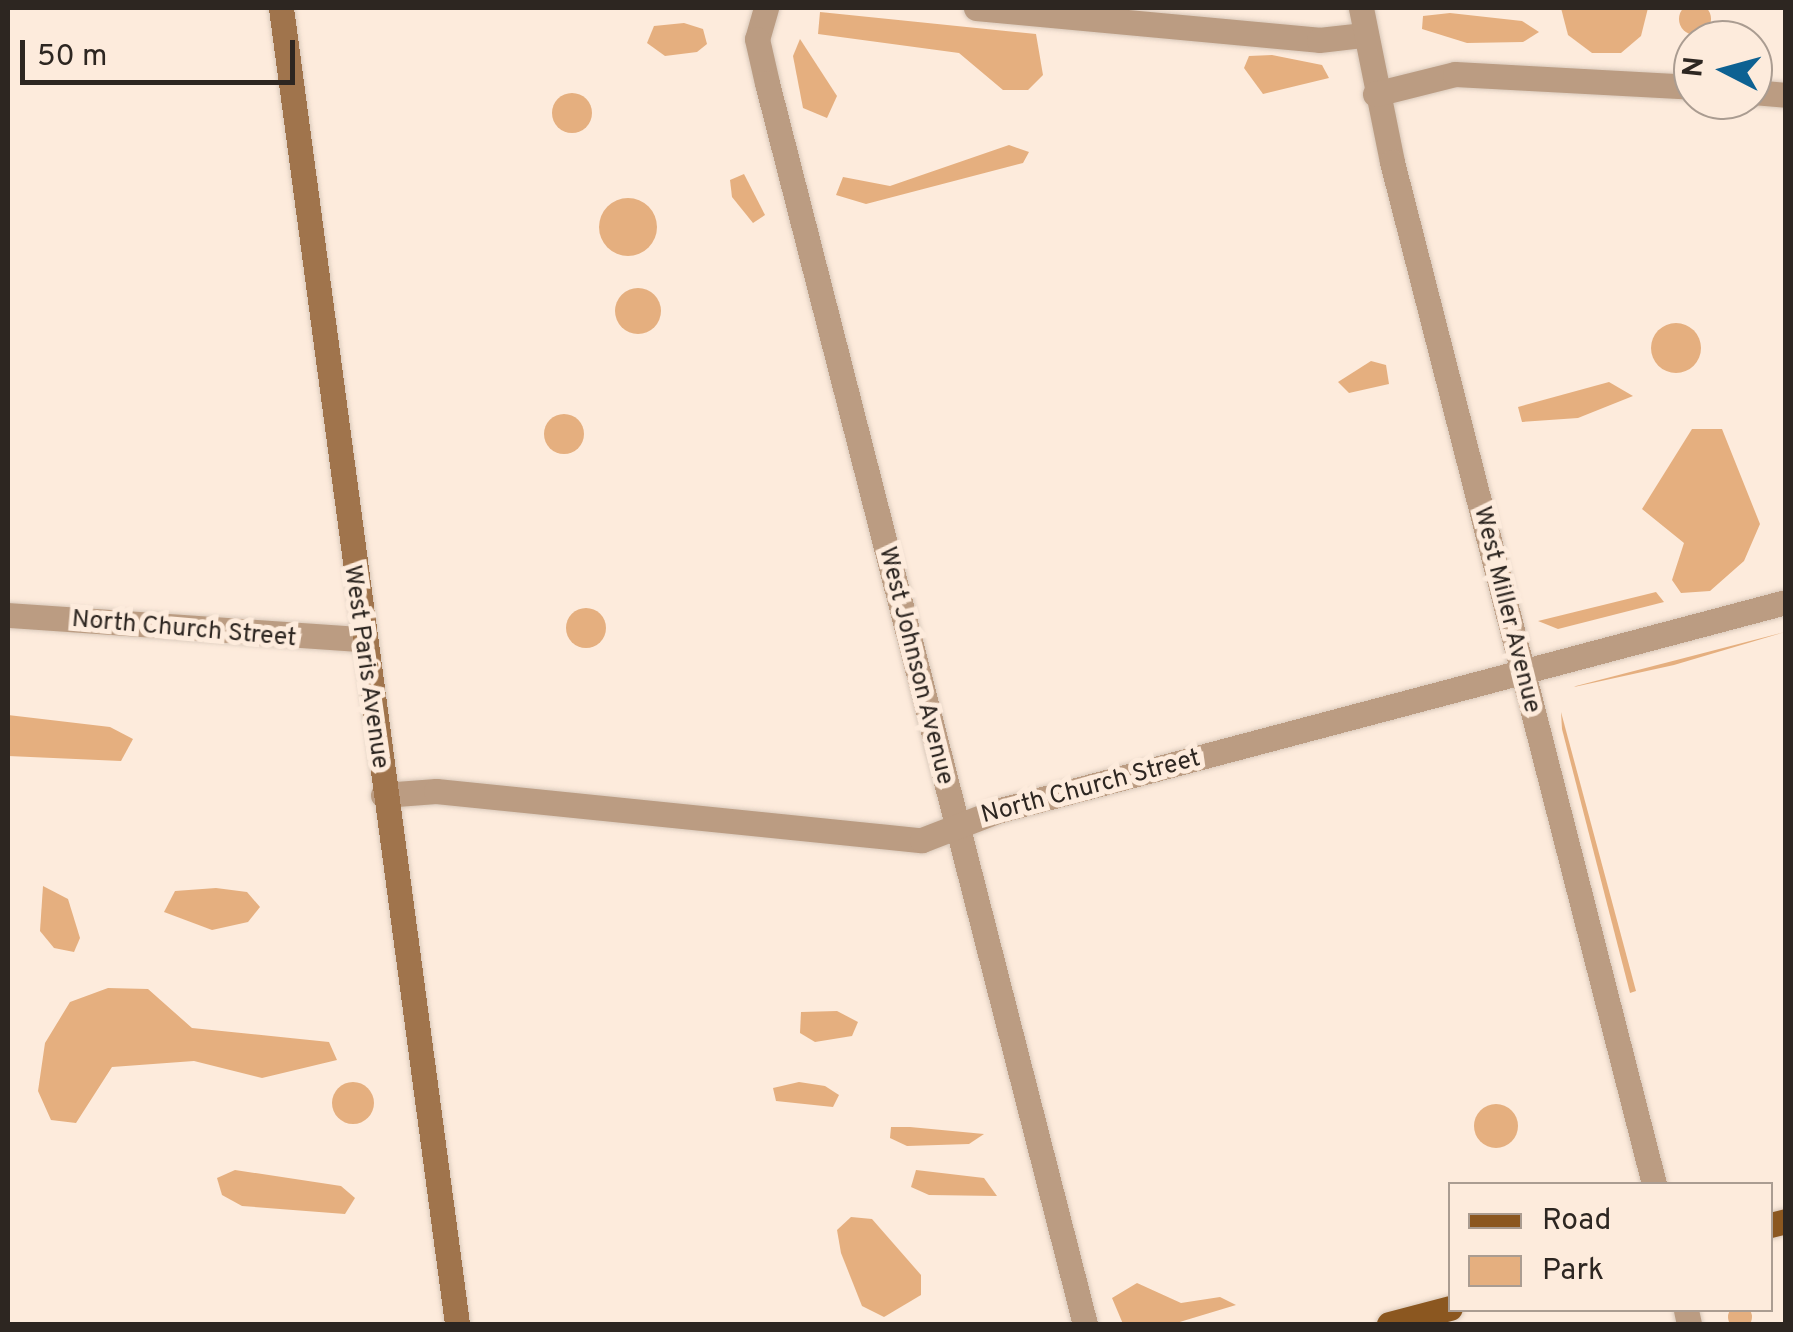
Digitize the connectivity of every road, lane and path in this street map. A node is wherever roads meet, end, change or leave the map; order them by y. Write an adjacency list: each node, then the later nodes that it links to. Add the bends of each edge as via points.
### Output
1 (281, 8): 10 (street, West Paris Avenue)
2 (766, 8): 13 (street, West Johnson Avenue, via 758,39 767,84)
3 (976, 8): 5 (street, via 1319,40)
4 (1361, 8): 5 (street, West Miller Avenue)
5 (1362, 35): 7 (street, West Miller Avenue)
6 (1673, 86): 7 (street, via 1455,74)
7 (1376, 94): 11 (street, West Miller Avenue)
8 (1786, 602): 11 (street, North Church Street)
9 (8, 614): 10 (street, North Church Street)
10 (361, 640): 12 (street, West Paris Avenue)
11 (1522, 674): 13 (street, North Church Street); 14 (street, West Miller Avenue)
12 (382, 795): 13 (street, North Church Street, via 436,792 922,840); 16 (street, West Paris Avenue)
13 (956, 827): 17 (street, West Johnson Avenue)
14 (1653, 1182)
15 (1448, 1309): 18 (main road)
16 (458, 1324)
17 (1085, 1324)
18 (1389, 1324)

